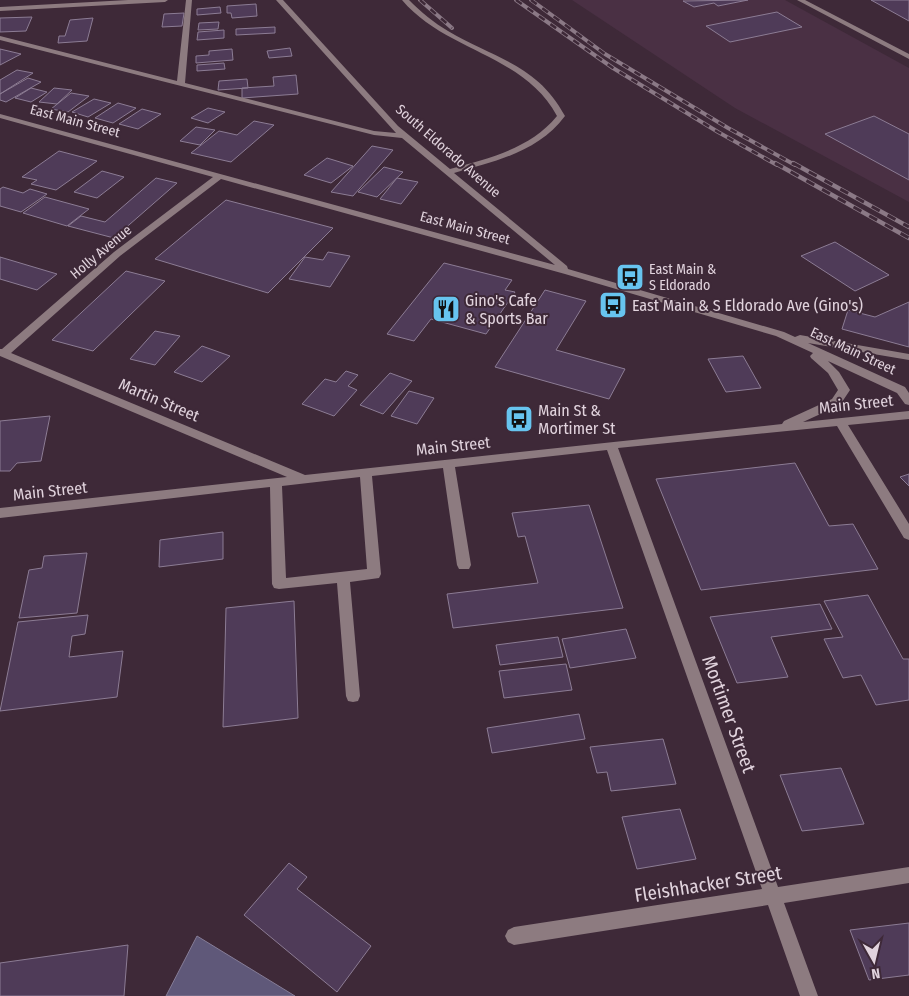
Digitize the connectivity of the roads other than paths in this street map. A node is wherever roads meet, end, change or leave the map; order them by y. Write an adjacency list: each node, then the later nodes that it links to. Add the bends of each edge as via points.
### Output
1 (164, 0): 6 (street)
2 (189, 0): 10 (street)
3 (278, 0): 12 (street, South Eldorado Avenue)
4 (405, 0): 13 (street, via 428,22 521,70 556,103 561,116 555,126 509,153)
5 (800, 0): 9 (street)
6 (67, 3): 7 (street)
7 (0, 9)
8 (0, 38): 10 (street)
9 (909, 57)
10 (181, 84): 12 (street, via 374,133)
11 (0, 116): 14 (street, East Main Street)
12 (404, 136): 13 (street, South Eldorado Avenue)
13 (448, 172): 15 (street, South Eldorado Avenue)
14 (220, 176): 15 (street, East Main Street); 17 (street, Holly Avenue, via 117,254)
15 (568, 272): 16 (street, East Main Street)
16 (780, 334): 18 (street); 19 (street, East Main Street, via 902,390); 22 (street, via 825,362 844,390 836,402)
17 (2, 352): 26 (street, Martin Street)
18 (909, 357)
19 (909, 401)
20 (909, 415): 21 (street, Main Street)
21 (840, 422): 22 (street, Main Street); 29 (street)
22 (779, 428): 23 (street, Main Street)
23 (611, 445): 24 (street, Main Street); 34 (street, Mortimer Street)
24 (448, 463): 25 (street, Main Street); 30 (street)
25 (366, 472): 26 (street, Main Street); 31 (street, via 374,574)
26 (305, 479): 27 (street, Main Street)
27 (276, 482): 28 (street, Main Street); 31 (street, via 279,584)
28 (0, 513)
29 (909, 535)
30 (464, 565)
31 (344, 577): 32 (street)
32 (353, 696)
33 (909, 875): 34 (street, Fleishhacker Street)
34 (772, 895): 35 (street, Fleishhacker Street); 36 (street, Mortimer Street)
35 (514, 936)
36 (809, 996)

